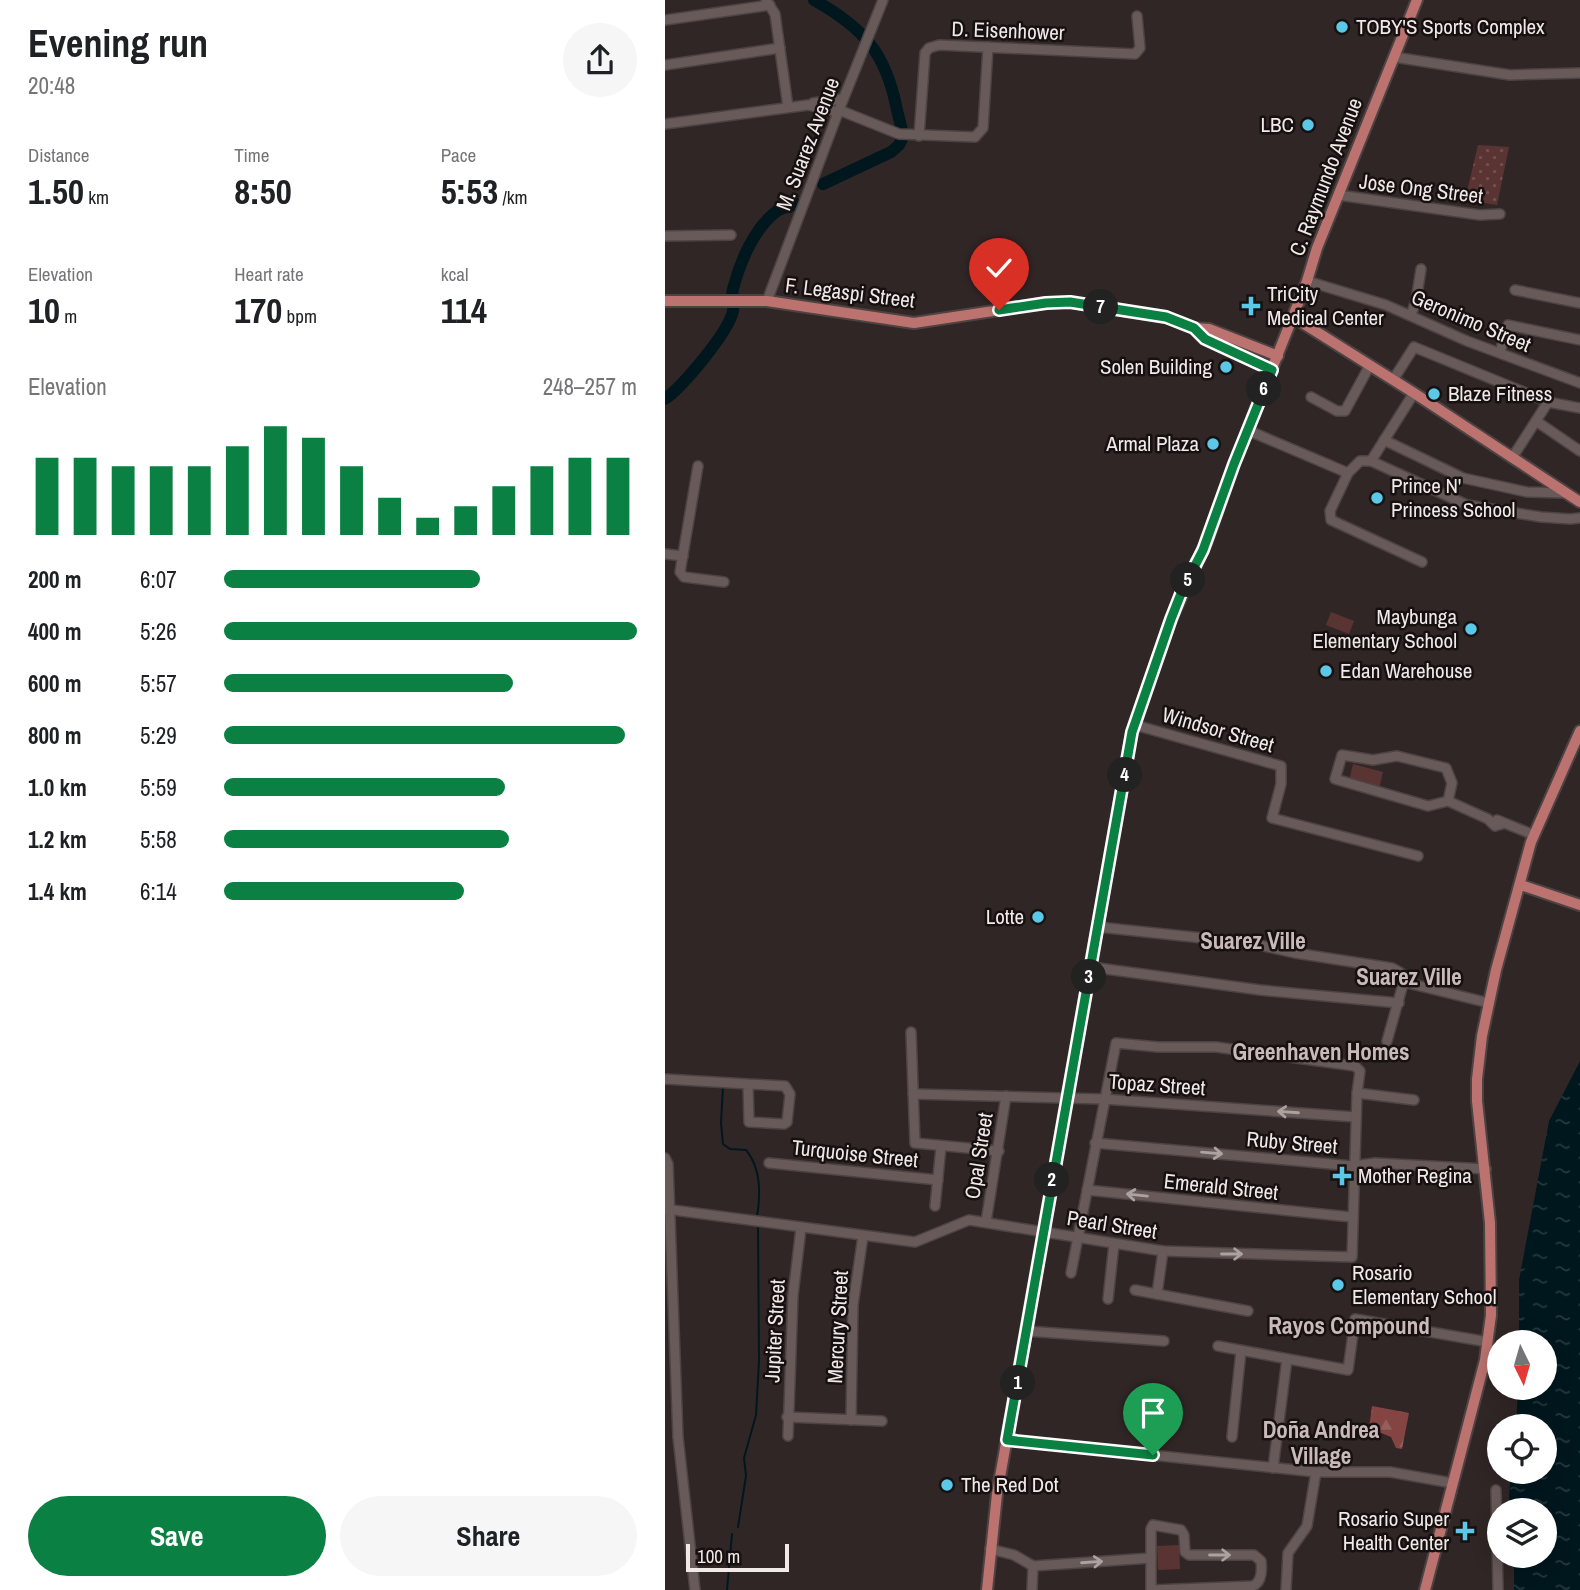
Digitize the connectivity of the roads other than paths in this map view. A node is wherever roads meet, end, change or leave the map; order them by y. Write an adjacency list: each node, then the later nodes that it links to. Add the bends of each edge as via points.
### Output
1 (883, 0): 11 (street, M. Suarez Avenue)
2 (1417, 0): 8 (main road, C. Raymundo Avenue)
3 (768, 3): 5 (street); 7 (street, via 775,14)
4 (1137, 16): 6 (street, D. Eisenhower, via 1140,48 1135,54)
5 (665, 20)
6 (988, 47): 16 (street, D. Eisenhower, via 927,50); 16 (street, via 979,134)
7 (780, 48): 9 (street); 13 (street)
8 (1394, 57): 10 (street, via 1510,75); 17 (main road, C. Raymundo Avenue)
9 (665, 65)
10 (1580, 73)
11 (843, 99): 12 (street); 14 (street, M. Suarez Avenue)
12 (808, 105): 13 (street); 14 (street)
13 (788, 107): 15 (street)
14 (838, 111): 16 (street, via 899,134); 25 (street, M. Suarez Avenue)
15 (665, 124)
16 (914, 135)
17 (1338, 195): 18 (street, Jose Ong Street); 22 (main road, C. Raymundo Avenue)
18 (1500, 215)
19 (731, 235): 20 (street)
20 (665, 236)
21 (1422, 270): 27 (street)
22 (1307, 281): 27 (street, Geronimo Street); 28 (main road, C. Raymundo Avenue)
23 (1515, 290): 26 (street)
24 (665, 301): 25 (main road, F. Legaspi Street)
25 (767, 302): 29 (main road, F. Legaspi Street, via 914,323 1070,302 1166,317)
26 (1580, 303)
27 (1411, 315): 31 (street, Geronimo Street)
28 (1293, 317): 32 (main road, C. Raymundo Avenue); 33 (main road)
29 (1194, 328): 32 (main road, F. Legaspi Street, via 1209,329); 34 (main road, F. Legaspi Street, via 1205,339)
30 (1580, 340): 31 (street, via 1508,326)
31 (1500, 352): 36 (street, Geronimo Street)
32 (1278, 356): 34 (main road, C. Raymundo Avenue)
33 (1370, 365): 35 (main road); 38 (street, via 1345,411)
34 (1272, 370): 42 (main road, C. Raymundo Avenue)
35 (1393, 380): 37 (main road); 39 (street, via 1414,347)
36 (1580, 383)
37 (1414, 393): 43 (street); 45 (main road)
38 (1311, 397)
39 (1548, 401): 40 (street); 41 (street)
40 (1580, 408)
41 (1536, 421): 44 (street); 45 (street)
42 (1247, 430): 48 (street); 56 (main road, C. Raymundo Avenue, via 1207,541 1171,619)
43 (1384, 440): 46 (street); 49 (street, via 1463,478 1527,492)
44 (1580, 451)
45 (1513, 458): 49 (main road)
46 (1369, 460): 48 (street, via 1360,461); 51 (street, via 1467,505)
47 (698, 466): 53 (street)
48 (1348, 473): 54 (street, via 1330,511 1331,520)
49 (1565, 493): 50 (main road)
50 (1580, 502)
51 (1580, 518)
52 (665, 554): 53 (street)
53 (683, 556): 55 (street, via 681,575)
54 (1422, 562)
55 (724, 582)
56 (1135, 724): 60 (street, Windsor Street, via 1281,766 1272,818); 63 (main road, C. Raymundo Avenue)
57 (1580, 731): 59 (main road)
58 (1448, 802): 58 (street, via 1428,806 1335,779 1342,755 1373,760 1397,756 1446,768 1452,783); 59 (street, via 1495,826 1502,824)
59 (1534, 835): 61 (main road)
60 (1418, 856)
61 (1521, 885): 62 (main road); 67 (main road, via 1510,903)
62 (1580, 905)
63 (1098, 927): 64 (main road, C. Raymundo Avenue); 65 (street, via 1250,943 1392,968)
64 (1091, 967): 66 (street); 75 (main road, C. Raymundo Avenue)
65 (1405, 977): 66 (street); 67 (street, via 1408,983)
66 (1399, 1003): 69 (street)
67 (1489, 1003): 85 (main road, via 1477,1079)
68 (911, 1032): 73 (street)
69 (1387, 1041)
70 (665, 1079): 71 (street)
71 (748, 1084): 71 (street, via 785,1086 790,1094 784,1125 749,1122)
72 (1357, 1093): 76 (street, via 1359,1068 1216,1047 1116,1043); 77 (street); 78 (street)
73 (913, 1094): 74 (street, Topaz Street); 80 (street, via 913,1140 918,1145)
74 (1006, 1096): 75 (street, Topaz Street); 81 (street, Opal Street)
75 (1067, 1097): 76 (street, Topaz Street); 93 (main road, C. Raymundo Avenue)
76 (1104, 1099): 78 (street, Topaz Street, one-way to 76); 79 (street)
77 (1414, 1100)
78 (1356, 1117): 84 (street)
79 (1095, 1143): 84 (street, Ruby Street, one-way to 84); 87 (street)
80 (941, 1147): 81 (street); 86 (street)
81 (999, 1151): 91 (street, Opal Street)
82 (665, 1158): 89 (street)
83 (769, 1163): 86 (street, Turquoise Street)
84 (1353, 1166): 85 (street, Ruby Street); 90 (street)
85 (1486, 1169): 105 (main road, via 1492,1277)
86 (938, 1180): 88 (street)
87 (1087, 1190): 90 (street, Emerald Street, one-way to 87); 95 (street)
88 (935, 1206)
89 (668, 1209): 92 (street, Pearl Street); 98 (street)
90 (1351, 1217): 97 (street, Pearl Street, one-way to 90, via 1352,1257)
91 (986, 1222): 93 (street, Pearl Street); 94 (street, Pearl Street, via 963,1221 915,1242)
92 (801, 1228): 94 (street, Pearl Street); 114 (street, Jupiter Street)
93 (1043, 1232): 95 (street, Pearl Street); 106 (main road, C. Raymundo Avenue)
94 (863, 1236): 115 (street, Mercury Street, via 853,1305)
95 (1078, 1237): 96 (street, Pearl Street); 99 (street)
96 (1114, 1244): 97 (street, Pearl Street); 103 (street)
97 (1163, 1251): 101 (street)
98 (668, 1252): 102 (street)
99 (1071, 1273)
100 (1135, 1290): 101 (street)
101 (1157, 1294): 104 (street)
102 (669, 1299): 111 (street)
103 (1108, 1299)
104 (1248, 1311)
105 (1489, 1330)
106 (1026, 1331): 107 (street); 119 (main road, C. Raymundo Avenue)
107 (1164, 1341)
108 (1487, 1342): 113 (street, via 1355,1319 1348,1370)
109 (1218, 1346): 112 (street)
110 (1487, 1346): 122 (main road)
111 (670, 1351): 127 (street)
112 (1241, 1351): 113 (street); 118 (street)
113 (1287, 1359): 120 (street)
114 (787, 1417): 115 (street); 117 (street, Jupiter Street)
115 (852, 1420): 116 (street)
116 (882, 1421)
117 (788, 1436)
118 (1232, 1437)
119 (1007, 1440): 120 (street); 124 (main road, C. Raymundo Avenue)
120 (1273, 1468): 121 (street)
121 (1316, 1472): 122 (street, via 1390,1472); 131 (street, via 1307,1526 1288,1553)
122 (1452, 1483): 132 (main road)
123 (1496, 1490): 133 (street)
124 (990, 1549): 126 (street); 128 (main road, C. Raymundo Avenue)
125 (1151, 1558): 126 (street, one-way to 125); 130 (street); 130 (street, one-way to 130, via 1153,1525 1181,1530 1189,1555 1254,1555 1261,1561 1261,1576 1253,1586)
126 (1033, 1566): 129 (street)
127 (695, 1590)
128 (987, 1590)
129 (1033, 1590)
130 (1152, 1590)
131 (1286, 1590)
132 (1426, 1590)
133 (1498, 1590)

